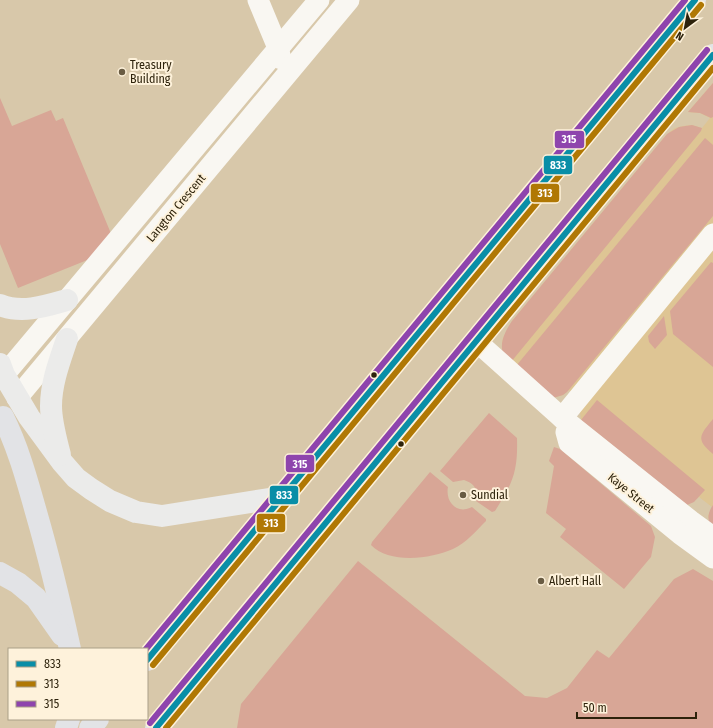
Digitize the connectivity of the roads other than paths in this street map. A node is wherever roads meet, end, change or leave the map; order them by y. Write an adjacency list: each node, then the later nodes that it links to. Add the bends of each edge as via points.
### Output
1 (258, 0): 5 (street)
2 (319, 0): 5 (street, Langton Crescent)
3 (349, 0): 7 (street, Langton Crescent)
4 (695, 0): 20 (highway)
5 (278, 48): 7 (street); 8 (street, Langton Crescent)
6 (713, 55): 14 (highway)
7 (286, 76): 9 (street, Langton Crescent)
8 (201, 142): 9 (street); 11 (street, Langton Crescent)
9 (217, 159): 13 (street, Langton Crescent)
10 (713, 234): 18 (street)
11 (67, 300): 12 (main road, via 27,309); 15 (street, Langton Crescent)
12 (0, 305)
13 (67, 339): 16 (street, Langton Crescent); 19 (main road, via 54,382 51,407)
14 (476, 341): 18 (street, Kaye Street); 28 (highway)
15 (1, 373): 16 (main road)
16 (17, 398): 17 (main road, Langton Crescent); 19 (main road)
17 (1, 416): 24 (highway, via 25,473 50,561)
18 (562, 418): 21 (street, Kaye Street); 22 (street, Kaye Street, via 569,443)
19 (62, 462): 20 (main road, via 76,478 97,494 119,505 155,516)
20 (282, 497): 25 (highway)
21 (713, 537)
22 (713, 558)
23 (0, 573): 24 (highway, via 18,582 36,598)
24 (70, 648)
25 (148, 659)
26 (97, 720): 27 (highway)
27 (90, 728)
28 (156, 728)

